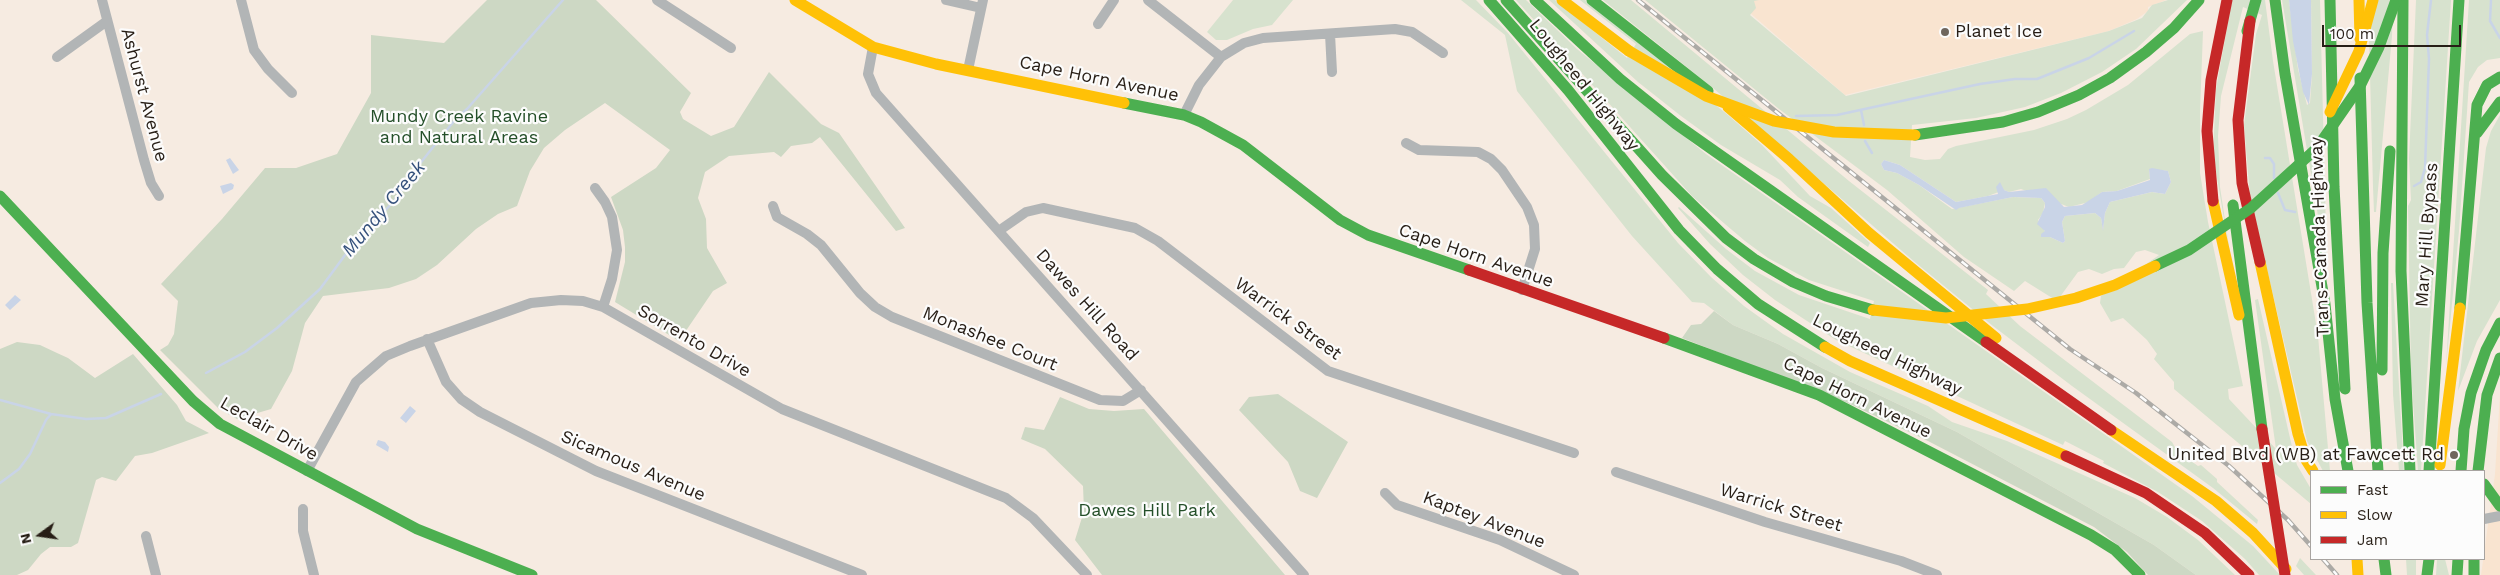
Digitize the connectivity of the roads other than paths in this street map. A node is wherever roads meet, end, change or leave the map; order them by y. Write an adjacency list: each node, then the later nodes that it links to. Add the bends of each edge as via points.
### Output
1 (102, 0): 26 (street, Ashurst Avenue)
2 (241, 0): 38 (street, via 256,55)
3 (657, 0): 30 (street)
4 (795, 0): 29 (main road, Cape Horn Avenue)
5 (946, 0): 24 (street)
6 (1114, 0): 27 (street)
7 (1148, 0): 34 (street)
8 (1489, 0): 92 (main road, Lougheed Highway, via 1562,83 1679,230 1758,304 1802,334 1858,365 2146,493 2205,533)
9 (1506, 0): 46 (main road, bridge, via 1662,175 1726,238 1785,278 1826,296 1872,310 1970,317 2076,298 2138,276 2182,254 2225,228)
10 (1536, 0): 56 (main road, Lougheed Highway, via 1613,73 1676,124)
11 (1562, 0): 31 (main road)
12 (1570, 0): 31 (main road)
13 (1592, 0): 56 (main road, via 1748,123 1869,233)
14 (2200, 0): 31 (main road, bridge, via 2146,52 2118,73 2079,95 2003,122 1915,135 1834,132 1774,121 1706,96)
15 (2227, 0): 54 (main road, via 2211,80 2208,157 2216,221)
16 (2256, 0): 25 (main road)
17 (2275, 0): 60 (main road, via 2326,304 2335,398)
18 (2330, 0): 61 (main road, Trans-Canada Highway, via 2334,187)
19 (2359, 0): 57 (main road, via 2364,240)
20 (2373, 0): 46 (main road, bridge, via 2357,58 2332,110 2302,153)
21 (2396, 0): 46 (main road, bridge, via 2379,47 2345,109 2308,158)
22 (2402, 0): 57 (main road, via 2383,253 2382,388); 63 (main road, via 2401,271)
23 (2459, 0): 64 (main road, Mary Hill Bypass)
24 (982, 4): 35 (street)
25 (2251, 17): 54 (main road, via 2234,88 2229,150); 59 (main road, via 2238,120 2242,183 2295,424)
26 (107, 21): 33 (street); 45 (street, Ashurst Avenue, via 144,160)
27 (1098, 24)
28 (1330, 34): 32 (street, via 1395,29 1412,32); 34 (street, via 1264,38 1244,43); 36 (street)
29 (873, 47): 35 (main road, Cape Horn Avenue); 48 (street, Dawes Hill Road, via 868,74 876,92)
30 (731, 48)
31 (1625, 48)
32 (1443, 53)
33 (57, 57)
34 (1221, 57): 40 (street, via 1199,85)
35 (968, 70): 40 (main road, Cape Horn Avenue)
36 (1332, 72)
37 (2500, 77): 41 (main road, via 2487,85 2480,96)
38 (292, 93)
39 (2500, 102): 41 (main road)
40 (1184, 115): 49 (main road, Cape Horn Avenue, via 1243,145 1350,226 1382,241)
41 (2474, 138): 65 (main road, via 2460,300)
42 (1406, 143): 49 (street, via 1419,150 1478,152 1502,170 1527,207 1534,225 1535,250)
43 (594, 188): 50 (street, via 612,217 616,242 616,263)
44 (0, 196): 68 (main road, Leclair Drive, via 202,409 228,429)
45 (159, 196)
46 (2264, 198)
47 (773, 206): 55 (street, Monashee Court, via 777,217 821,245 860,293 887,314 1100,400 1123,401)
48 (1000, 230): 55 (street, Dawes Hill Road); 58 (street, Warrick Street, via 1026,212 1043,208 1135,228 1158,241 1328,370)
49 (1522, 290): 91 (main road, Cape Horn Avenue, via 1819,395 2091,534)
50 (603, 307): 52 (street, Sorrento Drive, via 571,300 540,301); 87 (street, Sorrento Drive, via 782,409 1006,498 1039,524)
51 (2500, 323): 66 (main road, via 2486,350 2471,393)
52 (427, 340): 68 (street, Sorrento Drive, via 386,356 363,374 351,389); 86 (street, Sicamous Avenue, via 446,382 461,399 480,412 596,471)
53 (2500, 358): 67 (main road, via 2487,395)
54 (2256, 383): 93 (main road, bridge)
55 (1141, 390): 88 (street, Dawes Hill Road)
56 (2084, 411): 94 (main road, Lougheed Highway, via 2216,501 2253,533)
57 (2374, 416): 62 (main road)
58 (1574, 453)
59 (2312, 470)
60 (2349, 470)
61 (2349, 470)
62 (2378, 470)
63 (2410, 470)
64 (2429, 470)
65 (2440, 470)
66 (2461, 470)
67 (2478, 470)
68 (307, 471): 85 (main road, Leclair Drive, via 417,529)
69 (1616, 472): 90 (street, Warrick Street)
70 (2485, 485): 72 (main road)
71 (1385, 494): 89 (street, Kaptey Avenue, via 1397,506 1500,540)
72 (2500, 506)
73 (303, 509): 84 (street, via 303,531)
74 (2500, 516): 75 (street)
75 (2485, 519)
76 (146, 536): 83 (street)
77 (2357, 560): 95 (main road)
78 (2384, 560): 96 (main road)
79 (2424, 560): 97 (main road)
80 (2429, 560): 97 (main road)
81 (2458, 560): 98 (main road)
82 (2474, 560): 99 (main road)
83 (156, 575)
84 (314, 575)
85 (532, 575)
86 (862, 575)
87 (1088, 575)
88 (1304, 575)
89 (1574, 575)
90 (1937, 575)
91 (2140, 575)
92 (2249, 575)
93 (2285, 575)
94 (2292, 575)
95 (2358, 575)
96 (2386, 575)
97 (2426, 575)
98 (2457, 575)
99 (2474, 575)

